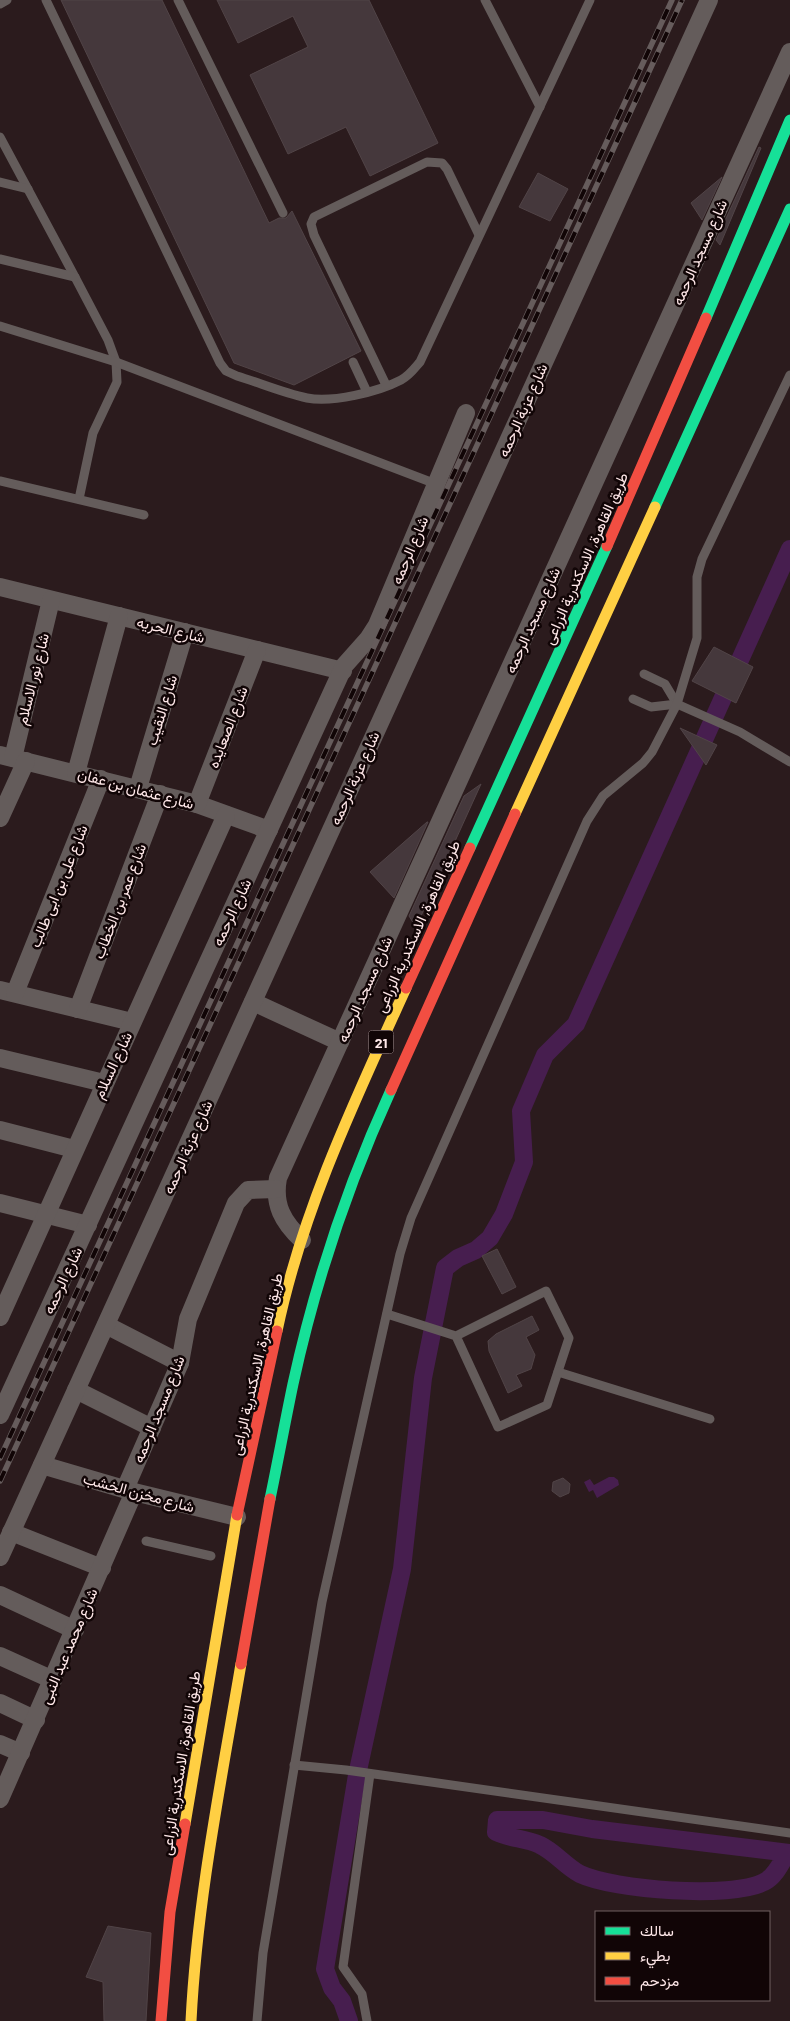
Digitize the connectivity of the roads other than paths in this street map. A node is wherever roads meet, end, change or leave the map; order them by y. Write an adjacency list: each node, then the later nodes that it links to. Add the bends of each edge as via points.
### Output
1 (7, 0): 7 (lane)
2 (46, 0): 24 (lane, via 226,371 308,398 335,398)
3 (178, 0): 15 (lane)
4 (485, 0): 9 (lane)
5 (590, 0): 9 (lane)
6 (709, 0): 50 (street, شارع عزبة الرحمه)
7 (0, 4)
8 (790, 52): 53 (street, شارع مسجد الرحمه)
9 (540, 107): 16 (lane)
10 (790, 120): 62 (highway, طريق القاهرة, الاسكندرية الزراعى / 21, via 658,433 344,1122)
11 (0, 137): 13 (lane)
12 (0, 182): 13 (lane)
13 (28, 189): 18 (lane)
14 (790, 208): 94 (highway, 21, via 368,1140 342,1212 315,1297 293,1383 264,1532 214,1821)
15 (282, 213)
16 (479, 235): 23 (lane, via 420,362 400,380); 23 (lane, via 447,169 437,162 427,162 314,217 314,235)
17 (0, 259): 18 (lane)
18 (75, 277): 20 (lane)
19 (0, 326): 20 (lane)
20 (116, 362): 27 (lane); 28 (lane, via 117,382 94,433)
21 (352, 362): 24 (lane)
22 (790, 375): 38 (lane, via 702,559 697,584 697,638)
23 (386, 385): 24 (lane)
24 (367, 392)
25 (466, 413): 27 (street, شارع الرحمه)
26 (0, 481): 28 (lane)
27 (436, 484): 35 (street, شارع الرحمه, via 374,631 348,659)
28 (79, 499): 29 (lane)
29 (144, 515)
30 (0, 587): 31 (street, شارع الحريه)
31 (51, 600): 32 (street, شارع الحريه); 39 (street, شارع نور الاسلام)
32 (118, 616): 33 (street, شارع الحريه); 41 (street)
33 (185, 632): 34 (street, شارع الحريه); 43 (street, شارع النقيب)
34 (257, 650): 35 (street, شارع الحريه); 45 (street, شارع الصعايده)
35 (343, 670): 48 (street, شارع الرحمه)
36 (644, 674): 38 (lane, via 664,684)
37 (633, 699): 38 (lane, via 655,707)
38 (677, 704): 40 (lane, via 740,732); 63 (lane, via 652,752 603,796 587,821 411,1218)
39 (13, 758): 41 (street, شارع عثمان بن عفان); 47 (street, شارع نور الاسلام)
40 (790, 762)
41 (76, 773): 42 (street, شارع عثمان بن عفان)
42 (101, 778): 43 (street, شارع عثمان بن عفان); 49 (street, شارع على بن ابى طالب)
43 (138, 788): 44 (street, شارع عثمان بن عفان)
44 (160, 794): 45 (street, شارع عثمان بن عفان); 51 (street, شارع عمر بن الخطاب)
45 (197, 804): 46 (street, شارع عثمان بن عفان)
46 (226, 815): 48 (street, شارع عثمان بن عفان); 52 (street, شارع السلام)
47 (0, 818)
48 (269, 830): 61 (street, شارع الرحمه)
49 (7, 991): 51 (street)
50 (252, 1002): 53 (street); 65 (street, شارع عزبة الرحمه)
51 (78, 1009): 52 (street)
52 (132, 1022): 55 (street, شارع السلام)
53 (340, 1042): 58 (street, شارع مسجد الرحمه, via 278,1178)
54 (0, 1058): 55 (street)
55 (104, 1083): 57 (street, شارع السلام)
56 (0, 1130): 57 (street)
57 (74, 1149): 60 (street, شارع السلام)
58 (276, 1189): 62 (street, شارع مسجد الرحمه, via 276,1200 284,1221); 67 (street, شارع مسجد الرحمه, via 248,1190 236,1202 188,1319)
59 (0, 1203): 60 (street)
60 (45, 1214): 61 (street); 64 (street, شارع السلام)
61 (88, 1225): 70 (street, شارع الرحمه)
62 (302, 1240): 75 (highway, طريق القاهرة, الاسكندرية الزراعى / 21, via 281,1311)
63 (387, 1314): 66 (lane); 89 (lane, via 322,1602)
64 (0, 1317)
65 (106, 1325): 67 (street); 69 (street, شارع عزبة الرحمه)
66 (456, 1336): 68 (lane, via 546,1291 569,1338); 68 (lane, via 498,1427 547,1405)
67 (180, 1363): 72 (street, شارع مسجد الرحمه)
68 (558, 1372): 71 (lane)
69 (76, 1390): 72 (street); 73 (street, شارع عزبة الرحمه)
70 (0, 1416)
71 (710, 1419)
72 (152, 1428): 74 (street, شارع مسجد الرحمه)
73 (42, 1464): 74 (street, شارع مخزن الخشب); 76 (street, شارع عزبة الرحمه)
74 (129, 1491): 75 (street, شارع مخزن الخشب); 80 (street, شارع محمد عبد النبى)
75 (237, 1517): 93 (highway, طريق القاهرة, الاسكندرية الزراعى / 21, via 170,1912)
76 (11, 1532): 79 (street, شارع عزبة الرحمه); 80 (street)
77 (146, 1541): 78 (lane)
78 (211, 1556)
79 (0, 1557)
80 (102, 1568): 82 (street, شارع محمد عبد النبى)
81 (0, 1595): 82 (street)
82 (75, 1630): 84 (street, شارع محمد عبد النبى)
83 (0, 1656): 84 (street)
84 (53, 1680): 86 (street, شارع محمد عبد النبى)
85 (0, 1703): 86 (street)
86 (36, 1720): 88 (street, شارع محمد عبد النبى)
87 (0, 1744): 88 (street)
88 (21, 1753): 91 (street, شارع محمد عبد النبى)
89 (294, 1765): 90 (lane); 95 (lane, via 263,1953)
90 (370, 1774): 92 (lane); 96 (lane, via 343,1967 362,1994)
91 (0, 1799)
92 (790, 1833)
93 (160, 2021)
94 (191, 2021)
95 (257, 2021)
96 (367, 2021)

